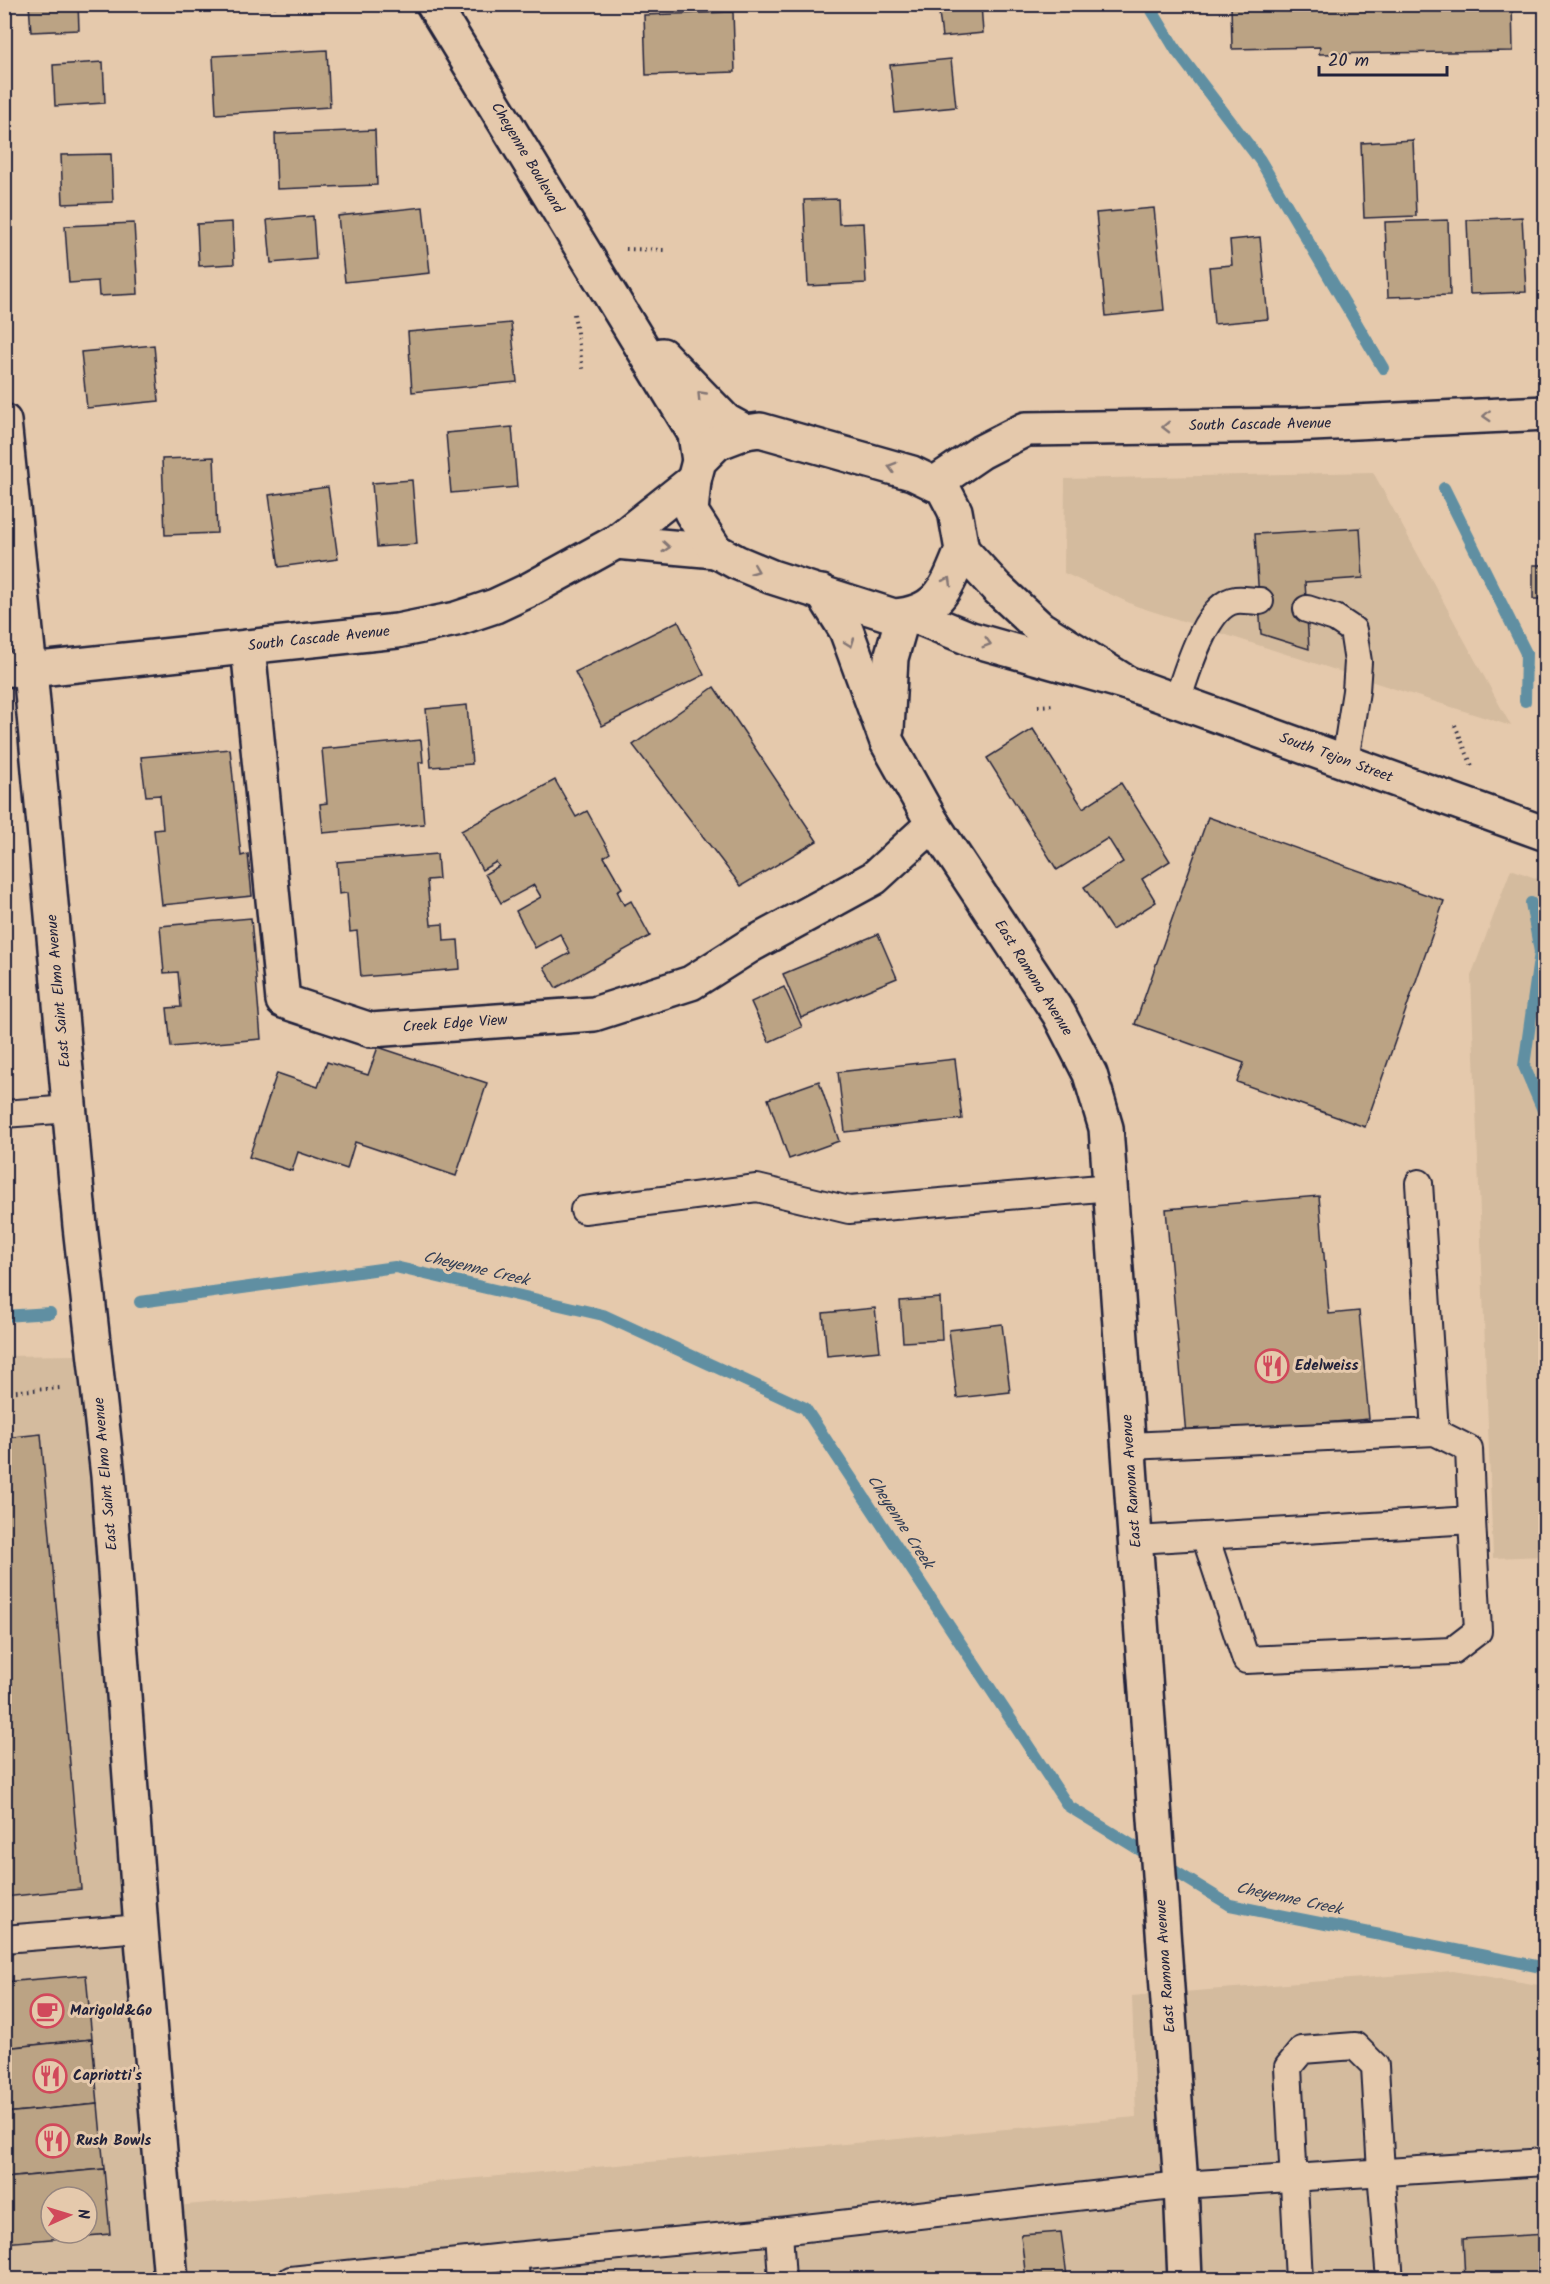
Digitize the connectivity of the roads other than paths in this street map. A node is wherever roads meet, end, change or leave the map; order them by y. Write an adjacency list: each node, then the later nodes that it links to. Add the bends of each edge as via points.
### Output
1 (433, 4): 2 (street, Cheyenne Boulevard)
2 (621, 312): 5 (street, one-way to 2, via 726,421); 6 (street, via 695,434)
3 (1545, 413): 7 (street, South Cascade Avenue, one-way to 7, via 1291,425 1026,429 981,452)
4 (4, 421): 16 (street, East Saint Elmo Avenue)
5 (746, 432): 6 (street, South Cascade Avenue, via 717,443); 7 (street, one-way to 5, via 912,473 808,443 760,430)
6 (696, 470): 8 (street, South Cascade Avenue); 10 (street, via 691,512)
7 (934, 484): 9 (street, via 943,488 955,511)
8 (616, 542): 10 (street, one-way to 10); 15 (street, South Cascade Avenue, via 527,591 456,620 397,631)
9 (962, 550): 14 (street, one-way to 9, via 932,605 939,597); 17 (street, via 1040,628)
10 (716, 551): 11 (street, one-way to 11, via 772,577)
11 (822, 592): 14 (street, via 894,616); 19 (street, East Ramona Avenue, one-way to 19, via 846,630)
12 (1260, 601): 18 (lane, via 1235,600 1217,610 1199,641)
13 (1307, 609): 20 (lane, via 1335,618 1353,630 1358,662)
14 (908, 615): 17 (street, one-way to 17, via 970,639); 19 (street, via 891,658)
15 (248, 647): 16 (street, South Cascade Avenue); 21 (street, Creek Edge View, via 283,1001 371,1030 594,1014 691,983 771,933 874,878)
16 (17, 670): 23 (street, East Saint Elmo Avenue)
17 (1127, 683): 18 (street, South Tejon Street)
18 (1177, 701): 20 (street, South Tejon Street)
19 (887, 742): 21 (street, East Ramona Avenue)
20 (1346, 761): 22 (street, South Tejon Street)
21 (933, 824): 26 (street, East Ramona Avenue, via 1059,1014 1090,1074 1106,1128)
22 (1545, 834)
23 (70, 1109): 24 (lane); 33 (street, East Saint Elmo Avenue, via 108,1476)
24 (4, 1114)
25 (1419, 1183): 28 (lane)
26 (1111, 1187): 27 (lane, via 849,1210 757,1188); 29 (street, East Ramona Avenue)
27 (584, 1210)
28 (1435, 1432): 29 (lane); 30 (lane, via 1469,1449)
29 (1129, 1446): 32 (street, East Ramona Avenue)
30 (1472, 1520): 31 (lane); 31 (lane, via 1478,1631 1452,1651 1246,1660)
31 (1205, 1536): 32 (lane)
32 (1136, 1540): 38 (street, East Ramona Avenue)
33 (141, 1928): 34 (lane); 41 (street, East Saint Elmo Avenue)
34 (4, 1939)
35 (1545, 2162): 36 (lane)
36 (1381, 2172): 37 (lane); 37 (lane, via 1375,2066 1355,2046 1302,2050 1288,2067); 46 (lane)
37 (1293, 2177): 38 (lane); 45 (lane)
38 (1181, 2185): 39 (lane); 44 (street, East Ramona Avenue)
39 (779, 2231): 40 (lane); 43 (lane)
40 (515, 2268): 42 (lane)
41 (171, 2280)
42 (291, 2280)
43 (782, 2280)
44 (1185, 2280)
45 (1299, 2280)
46 (1390, 2280)

